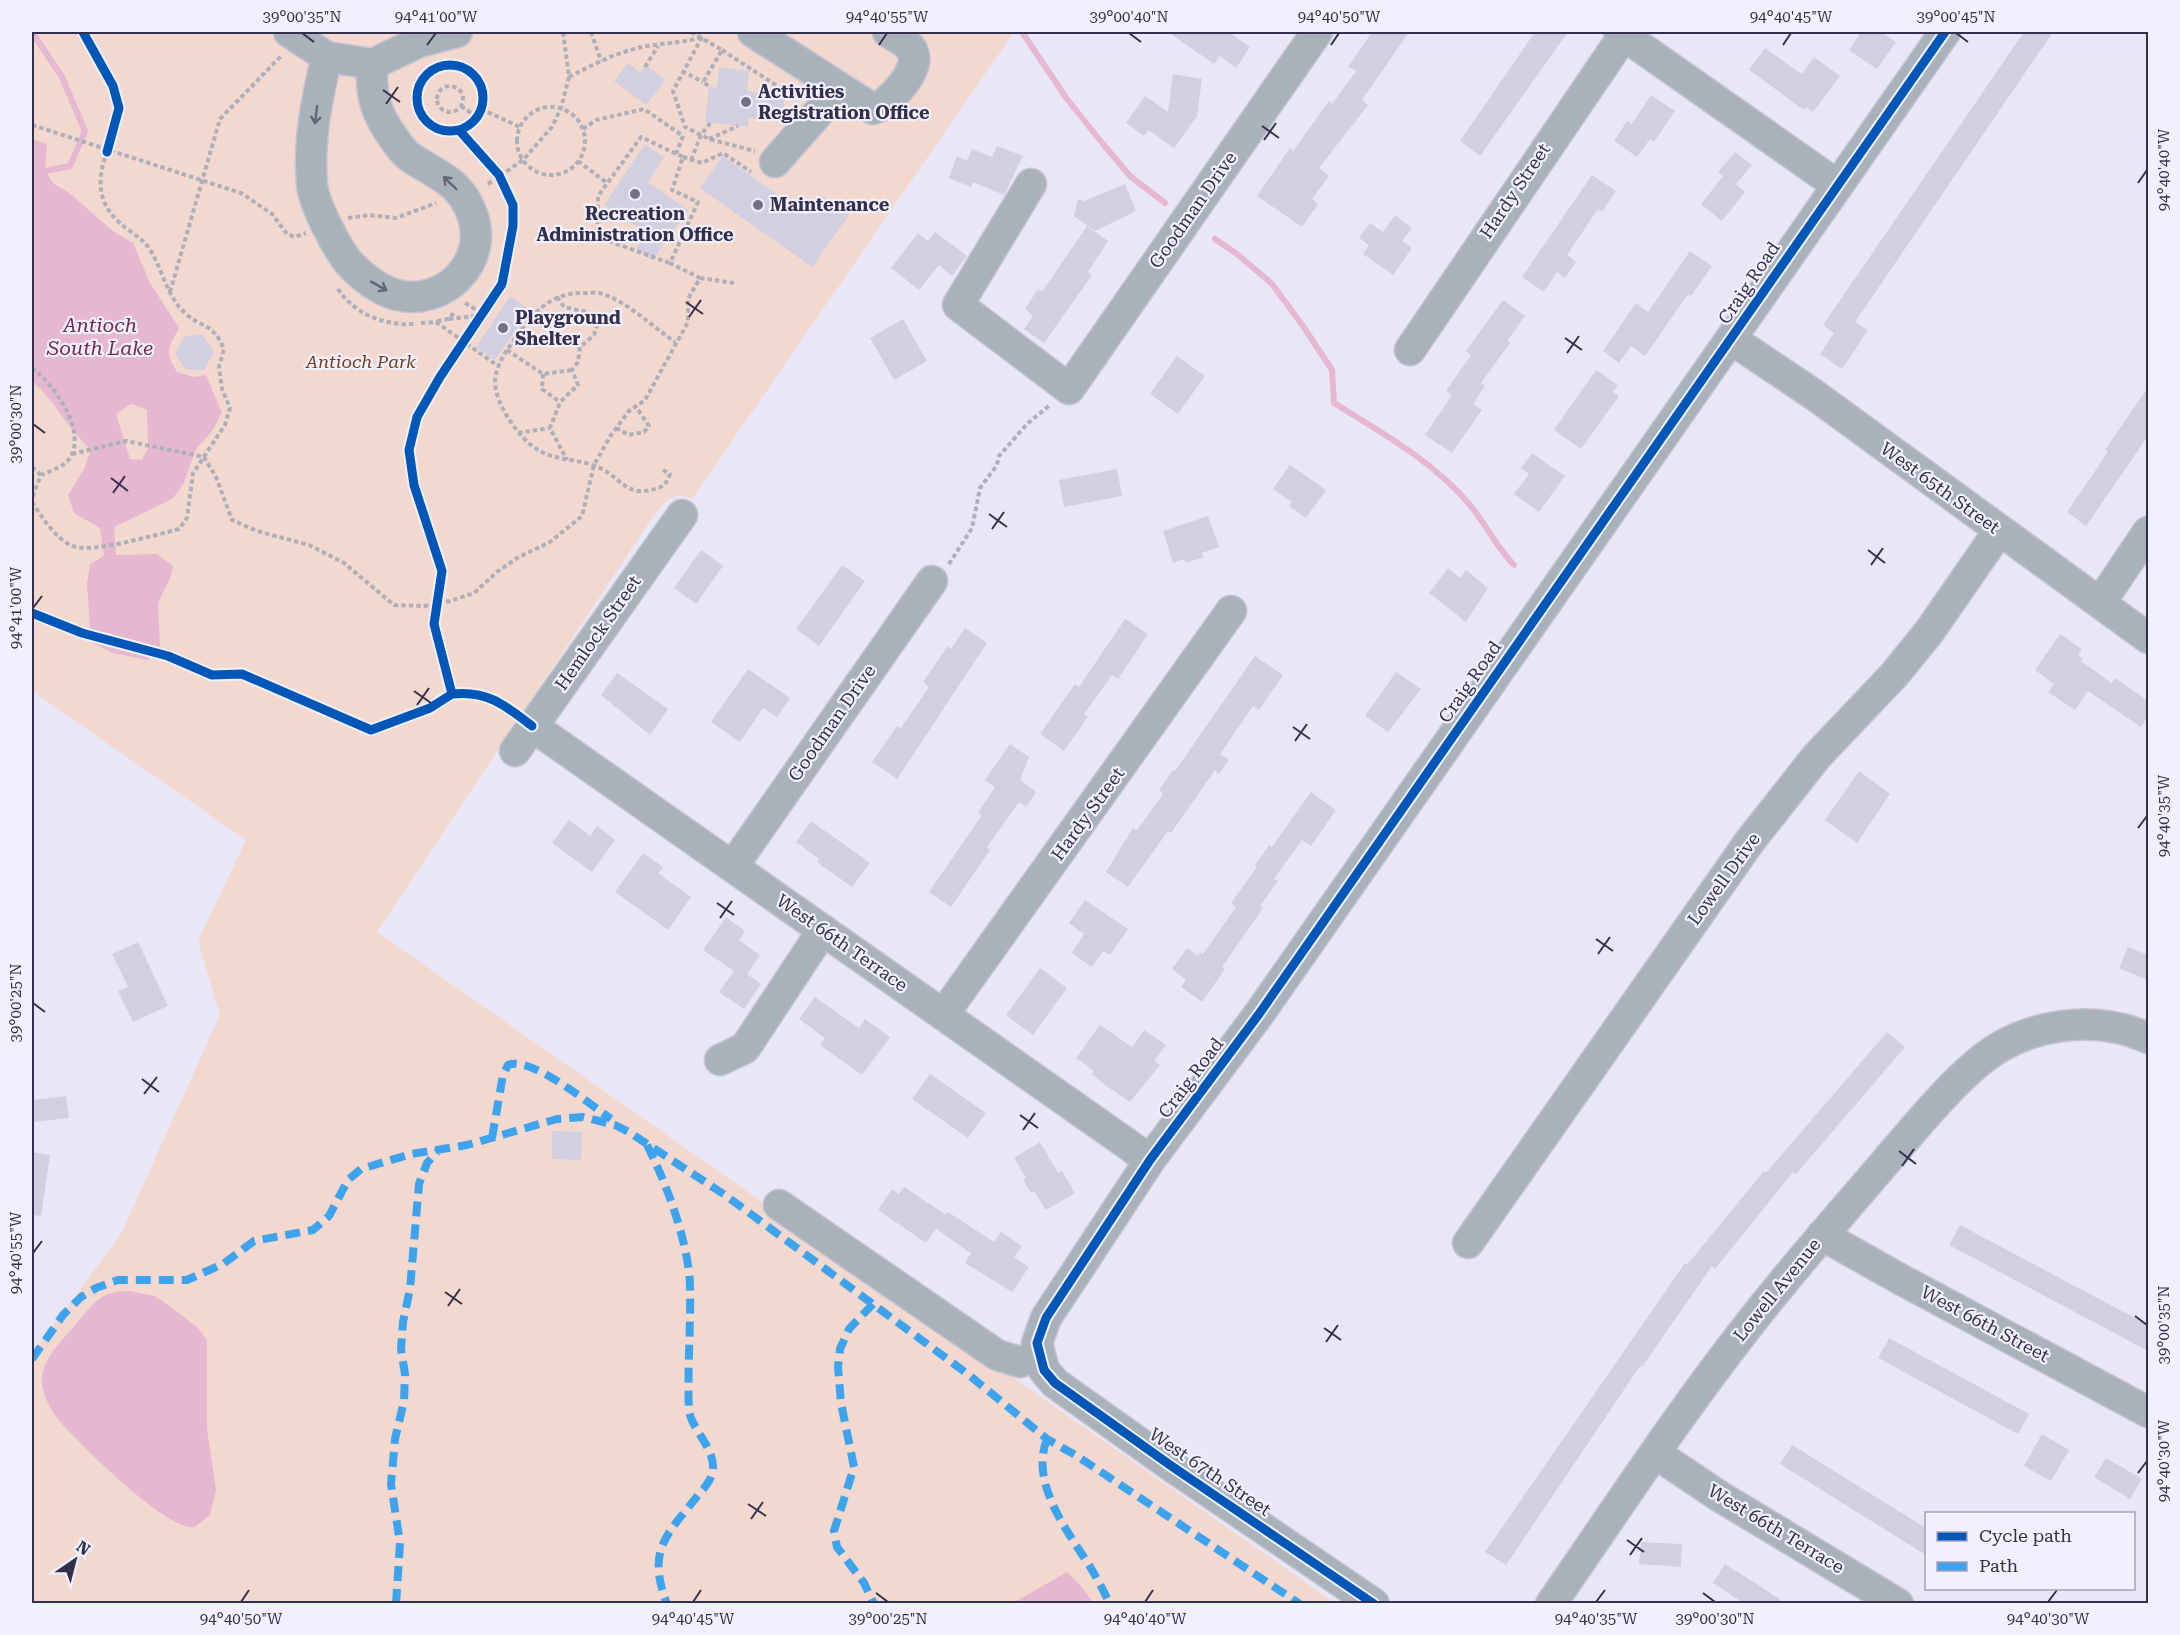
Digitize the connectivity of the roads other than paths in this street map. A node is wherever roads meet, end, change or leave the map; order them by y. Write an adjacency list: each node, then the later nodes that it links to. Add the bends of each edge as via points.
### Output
1 (457, 32): 9 (street, via 419,42)
2 (753, 32): 10 (street)
3 (888, 32): 10 (street, via 908,46 914,57 897,93 873,109)
4 (1317, 32): 12 (street, Goodman Drive, via 1069,389 958,305)
5 (1945, 32): 13 (street, Craig Road)
6 (1621, 33): 13 (street); 15 (street, Hardy Street)
7 (294, 35): 8 (street)
8 (327, 57): 9 (street); 9 (street, one-way to 9, via 314,133 312,186 330,233 351,265 372,283 396,295 418,296 457,280 472,261 478,237 472,212 451,180 407,156 382,124 372,95)
9 (373, 64)
10 (839, 89): 11 (street, via 815,116)
11 (767, 157)
12 (1031, 184)
13 (1837, 185): 14 (street, Craig Road)
14 (1731, 339): 17 (street, West 65th Street, via 1813,394); 30 (street, Craig Road, via 1259,1014)
15 (1410, 350)
16 (682, 515): 23 (street, Hemlock Street)
17 (1999, 531): 20 (street, West 65th Street); 33 (street, Lowell Drive, via 1929,632 1817,756 1750,841)
18 (2148, 532): 20 (street)
19 (932, 581): 25 (street, Goodman Drive)
20 (2100, 603): 22 (street, West 65th Street)
21 (1231, 611): 27 (street, Hardy Street)
22 (2148, 638)
23 (532, 726): 24 (street, Hemlock Street); 25 (street, West 66th Terrace)
24 (515, 751)
25 (733, 866): 26 (street, West 66th Terrace)
26 (823, 930): 27 (street, West 66th Terrace); 29 (street, via 745,1048)
27 (943, 1015): 30 (street, West 66th Terrace)
28 (2148, 1038): 32 (street, Lowell Avenue, via 2091,1025 2053,1028 2019,1038 1982,1060)
29 (720, 1060)
30 (1150, 1160): 34 (street, Craig Road, via 1046,1318 1037,1343)
31 (779, 1205): 34 (street, via 997,1355 1020,1362)
32 (1822, 1235): 35 (street, West 66th Street); 36 (street, Lowell Avenue, via 1748,1326)
33 (1468, 1243)
34 (1039, 1356): 37 (street, West 67th Street, via 1055,1383 1076,1399)
35 (2148, 1412)
36 (1655, 1453): 38 (street, Lowell Avenue); 39 (street, West 66th Terrace)
37 (1374, 1604)
38 (1551, 1604)
39 (1898, 1604)

